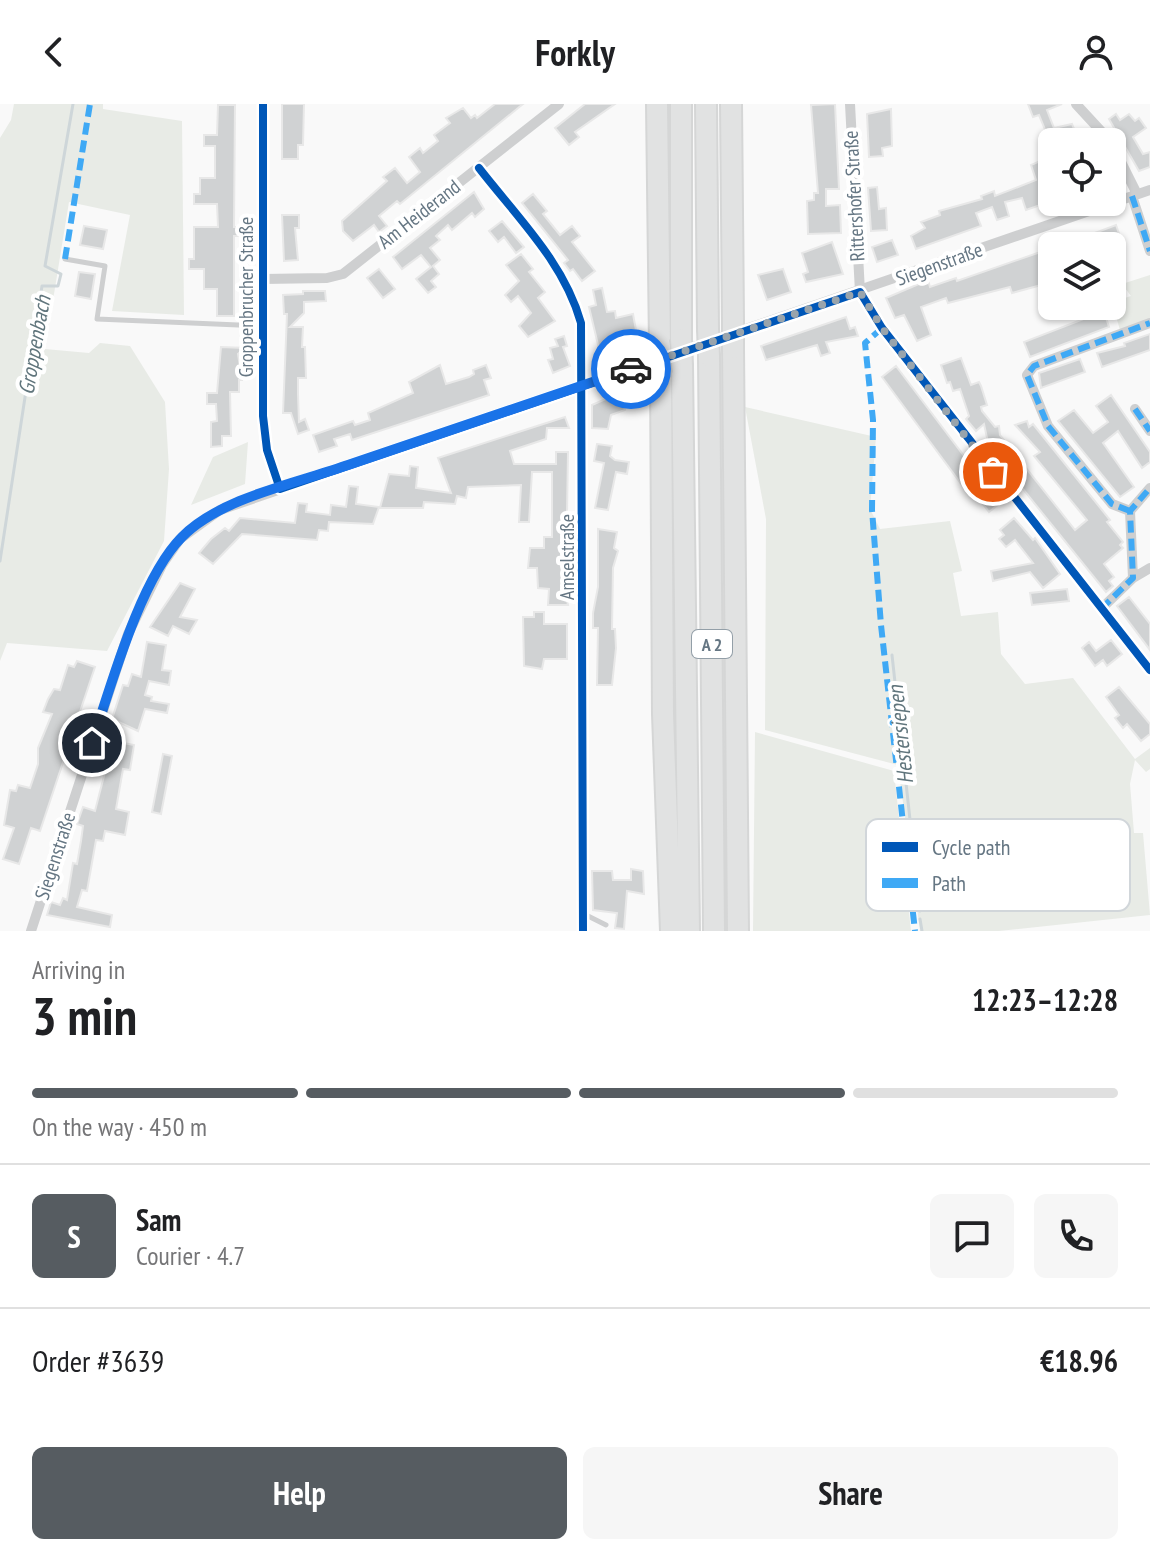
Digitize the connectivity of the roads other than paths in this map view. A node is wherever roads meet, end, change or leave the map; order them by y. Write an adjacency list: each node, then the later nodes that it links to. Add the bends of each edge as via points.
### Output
1 (263, 104): 16 (street, Groppenbrucher Straße)
2 (559, 104): 10 (street, Am Heiderand)
3 (657, 104): 34 (highway, bridge, via 663,714)
4 (681, 104): 35 (highway, A 2, bridge)
5 (706, 104): 36 (highway, A 2, bridge)
6 (731, 104): 37 (highway, bridge)
7 (850, 104): 17 (street, Rittershofer Straße)
8 (1076, 104): 9 (street)
9 (1098, 128)
10 (479, 168): 16 (street, Am Heiderand, via 343,274); 20 (street, Amselstraße, via 573,294 581,323)
11 (1126, 177): 13 (street)
12 (1150, 190): 13 (street, Siegenstraße)
13 (1134, 195): 14 (street); 17 (street, Siegenstraße)
14 (1150, 251)
15 (65, 259): 19 (lane, via 105,266 97,319)
16 (263, 279): 19 (street, Groppenbrucher Straße)
17 (860, 292): 20 (street, Siegenstraße); 28 (street, Rittershofer Straße, via 891,340)
18 (1150, 323): 25 (street, via 1034,366 1027,375 1048,426 1112,504)
19 (262, 326): 24 (street, Groppenbrucher Straße, via 265,436)
20 (583, 385): 24 (street, Siegenstraße); 30 (street, Amselstraße)
21 (1135, 409): 22 (street)
22 (1150, 431)
23 (1150, 488): 25 (street)
24 (280, 489): 32 (street, Siegenstraße, via 203,519 162,565 128,634)
25 (1130, 511): 27 (street)
26 (1150, 568): 27 (street)
27 (1133, 578): 28 (street)
28 (1101, 609): 29 (street, Rittershofer Straße)
29 (1150, 670)
30 (583, 914): 31 (lane); 33 (street, Amselstraße)
31 (606, 925)
32 (31, 931)
33 (583, 931)
34 (671, 931)
35 (689, 931)
36 (714, 931)
37 (738, 931)

